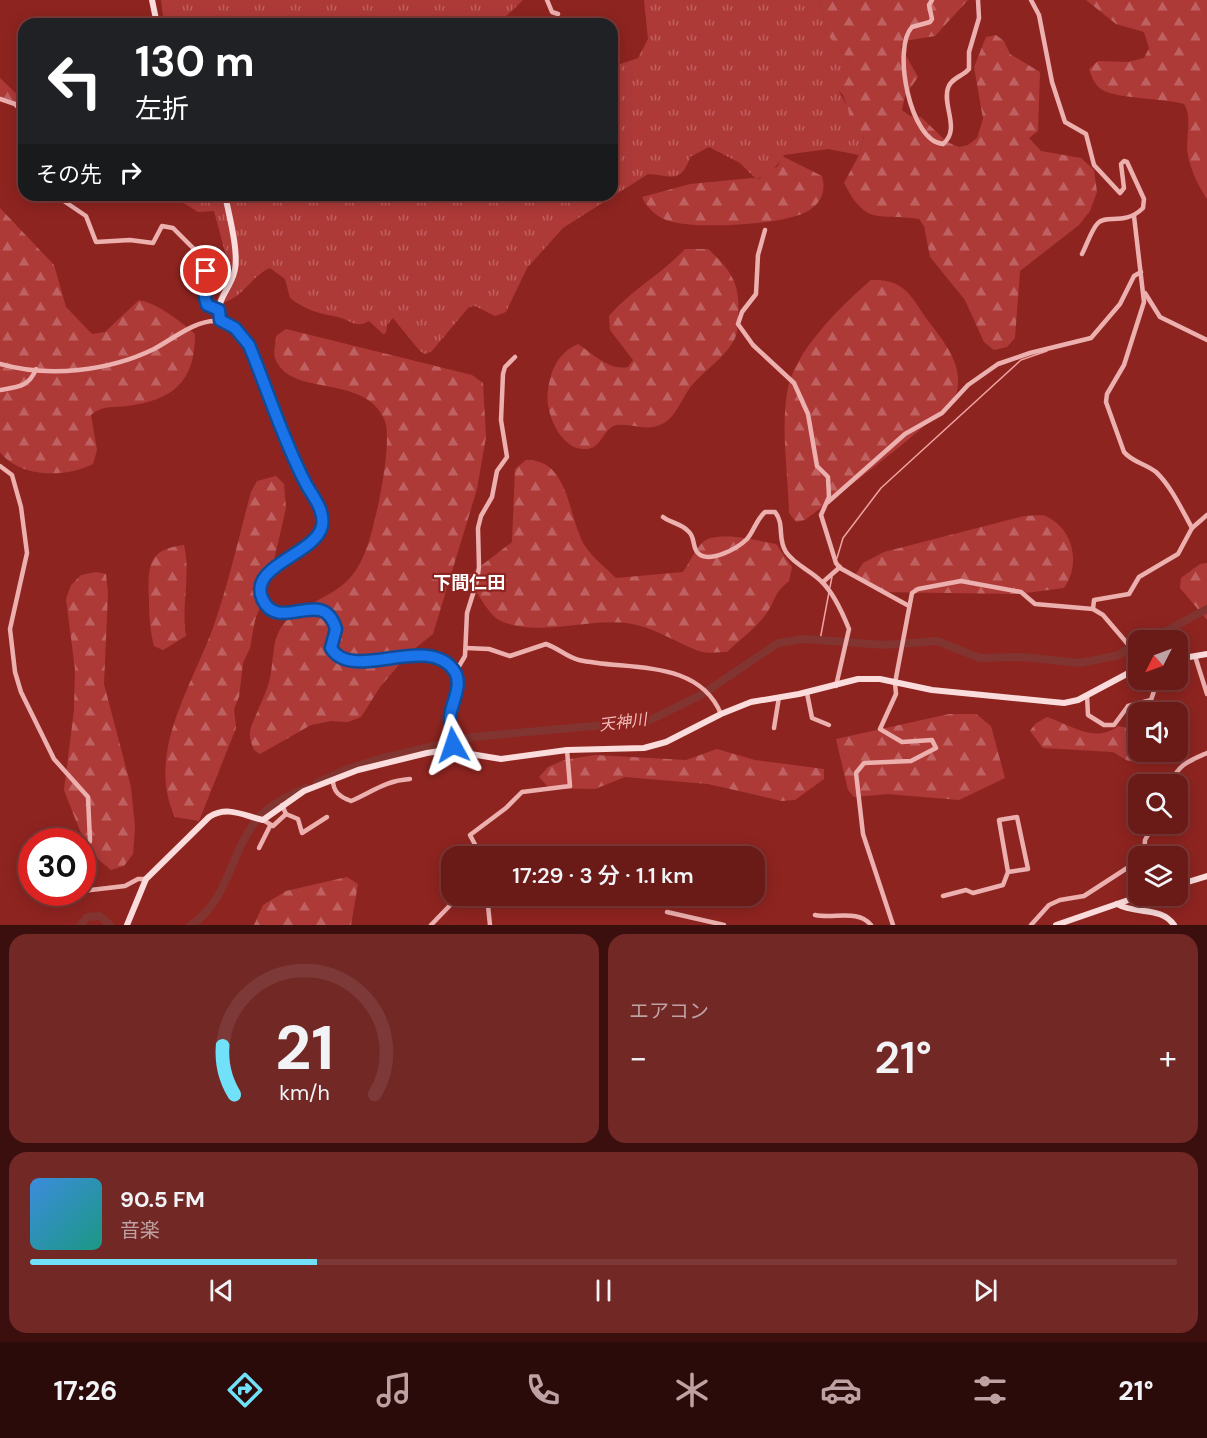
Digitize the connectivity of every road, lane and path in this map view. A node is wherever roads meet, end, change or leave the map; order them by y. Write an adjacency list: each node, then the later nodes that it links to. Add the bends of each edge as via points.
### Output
1 (152, 0): 7 (street)
2 (547, 0): 6 (street, via 552,12)
3 (932, 0): 4 (street, via 930,22 912,27 906,37 904,81 921,128 931,141 943,144 951,123 947,90 969,69 969,52 979,18)
4 (978, 0)
5 (1031, 0): 12 (street, via 1039,15 1052,82 1065,122 1086,134 1094,165 1120,193 1124,188 1122,162 1130,165 1144,199 1143,208)
6 (558, 14)
7 (155, 18)
8 (0, 99): 9 (street)
9 (18, 107)
10 (64, 201): 17 (street, via 86,216 96,242 153,243 162,226 173,228 203,258 207,305)
11 (226, 201): 17 (street, via 237,263)
12 (1134, 216): 14 (street, via 1098,223); 15 (street)
13 (765, 230): 25 (street, via 758,255 756,294 738,324 753,345 794,383 806,405 817,466 828,477)
14 (1083, 254)
15 (1141, 272): 16 (street); 25 (street, via 1134,276 1120,304 1091,338 998,364 968,385 942,413 905,434)
16 (1144, 290): 19 (street, via 1160,317); 28 (street, via 1144,302 1124,364 1106,402 1124,452 1155,471)
17 (219, 310): 18 (street)
18 (220, 320): 22 (street, via 200,324 119,363 73,370); 38 (street, via 235,328 249,345 298,469 322,516 317,537 267,574 261,591 264,601 283,613 321,609 328,612 336,629 331,648 340,658 359,661 433,657)
19 (1207, 340)
20 (515, 357): 34 (street, via 503,374 501,420 507,457 497,471 492,496 479,522 479,567 467,613)
21 (0, 364): 22 (street)
22 (36, 369): 23 (street, via 24,386)
23 (0, 390)
24 (0, 466): 61 (street, via 12,475 27,553 10,629 15,672 54,759 88,797)
25 (826, 503): 29 (street, via 821,515 833,558)
26 (1207, 515): 28 (street)
27 (663, 517): 30 (street, via 688,530 695,549 709,558 741,544 759,517 773,511 780,519 786,552)
28 (1192, 528): 32 (street, via 1172,560 1139,577 1129,594 1094,600)
29 (840, 567): 30 (street); 31 (street)
30 (823, 582): 41 (street, via 848,626)
31 (909, 606): 32 (street, via 912,593 918,589 961,581 1021,592 1035,604); 40 (street)
32 (1093, 609): 33 (street)
33 (1128, 643)
34 (466, 648): 38 (street); 47 (street, via 489,649 510,656 546,644 576,659 633,665 682,676 701,684 714,697)
35 (1207, 654): 36 (street)
36 (1195, 656): 37 (street); 44 (street)
37 (1188, 658)
38 (455, 673): 50 (street, via 458,684 450,718)
39 (1128, 673): 45 (street)
40 (895, 683): 41 (street, via 866,678); 45 (street, via 1054,703 1071,702); 82 (street, via 896,694 880,730 902,742 932,740 936,746 911,762 867,762 856,773 863,834)
41 (836, 686): 43 (street)
42 (1154, 690): 45 (street, via 1151,700 1128,706 1114,725 1104,725 1088,715)
43 (807, 693): 46 (street); 48 (street, via 812,718)
44 (1207, 694)
45 (1087, 695)
46 (779, 697): 47 (street, via 761,699); 49 (street)
47 (721, 714): 51 (street, via 654,746)
48 (829, 725)
49 (774, 728)
50 (454, 748): 51 (street, via 501,759); 55 (street, via 358,770)
51 (567, 750): 62 (street, via 570,786 522,792 470,835)
52 (1207, 753): 53 (street, via 1183,764)
53 (1175, 774)
54 (410, 779): 55 (street, via 388,781 351,801 339,796)
55 (333, 780): 56 (street)
56 (282, 805): 57 (street); 59 (street)
57 (286, 814): 58 (street, via 298,819 304,833); 60 (street)
58 (327, 817)
59 (260, 820): 60 (street); 67 (street, via 229,810 216,813)
60 (270, 826): 63 (street)
61 (89, 828)
62 (476, 846)
63 (259, 848)
64 (1128, 867): 83 (street, via 1084,896 1049,905)
65 (1008, 872): 65 (street, via 999,820 1017,817 1028,869); 70 (street, via 1003,885)
66 (1207, 876): 68 (street)
67 (146, 879): 69 (street); 77 (street)
68 (1188, 882)
69 (96, 889)
70 (943, 896)
71 (1128, 900): 72 (street)
72 (1117, 904): 84 (street); 85 (street, via 1133,911 1162,914)
73 (449, 906): 78 (street)
74 (488, 906): 79 (street)
75 (667, 912): 80 (street)
76 (815, 915): 81 (street, via 857,915)
77 (127, 925)
78 (431, 925)
79 (490, 925)
80 (724, 925)
81 (872, 925)
82 (893, 925)
83 (1031, 925)
84 (1056, 925)
85 (1174, 925)

